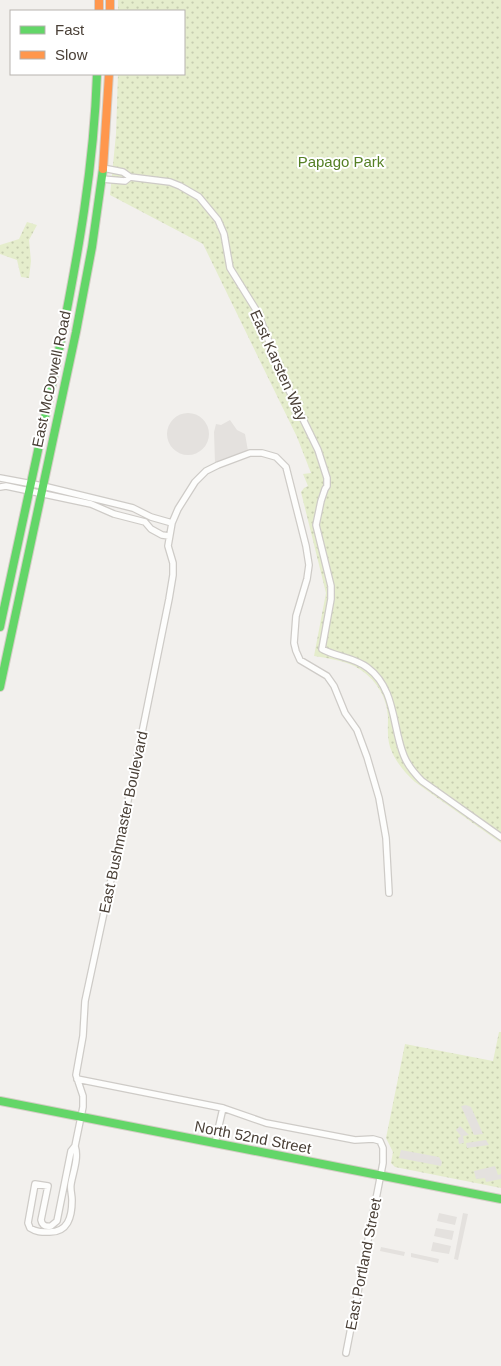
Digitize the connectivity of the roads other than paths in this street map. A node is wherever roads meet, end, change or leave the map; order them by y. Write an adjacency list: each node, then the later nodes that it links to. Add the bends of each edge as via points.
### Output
1 (97, 75): 3 (main road, East McDowell Road)
2 (109, 75): 4 (main road, East McDowell Road)
3 (97, 95): 6 (main road, via 100,102 95,166); 9 (main road, East McDowell Road, via 81,239)
4 (103, 168): 5 (street, East Karsten Way, via 124,172); 6 (main road, East McDowell Road)
5 (130, 177): 6 (street, East Karsten Way, via 125,180); 15 (street, East Karsten Way, via 180,186 199,197 218,220 230,268 258,314 282,376 324,467 327,486 316,525 330,581 331,599 322,649 359,662 374,673 387,693 402,751 412,770 422,781)
6 (102, 179): 10 (main road, East McDowell Road, via 88,267)
7 (0, 478): 9 (street)
8 (0, 487): 9 (street)
9 (31, 487): 10 (street); 13 (main road, East McDowell Road)
10 (42, 490): 11 (street, via 133,508); 12 (street, via 136,518 162,535); 14 (main road, East McDowell Road)
11 (172, 523): 12 (street, East Bushmaster Boulevard); 16 (street, East Bushmaster Boulevard, via 201,475 218,465 250,453 262,453 276,457 286,467 309,565 296,616 294,643 300,660 327,676 334,686 368,757 386,838)
12 (170, 536): 17 (street, East Bushmaster Boulevard, via 168,546 173,574 169,599 84,1008)
13 (0, 627)
14 (0, 687)
15 (501, 837)
16 (389, 894)
17 (77, 1080): 19 (street); 20 (street, East Bushmaster Boulevard, via 83,1096)
18 (0, 1101): 20 (main road, North 52nd Street)
19 (223, 1108): 21 (street); 23 (street, East Portland Street, via 266,1123 355,1140 380,1141 383,1163)
20 (81, 1117): 21 (main road, North 52nd Street); 22 (street)
21 (215, 1143): 23 (main road, North 52nd Street)
22 (75, 1146): 25 (street, via 71,1151); 26 (street, via 77,1152)
23 (380, 1176): 24 (main road, North 52nd Street); 27 (street, East Portland Street)
24 (501, 1199)
25 (57, 1220): 26 (street); 26 (street, via 51,1226 42,1223 48,1186 35,1184 28,1223 30,1228 35,1232 58,1232)
26 (67, 1224)
27 (346, 1353)

